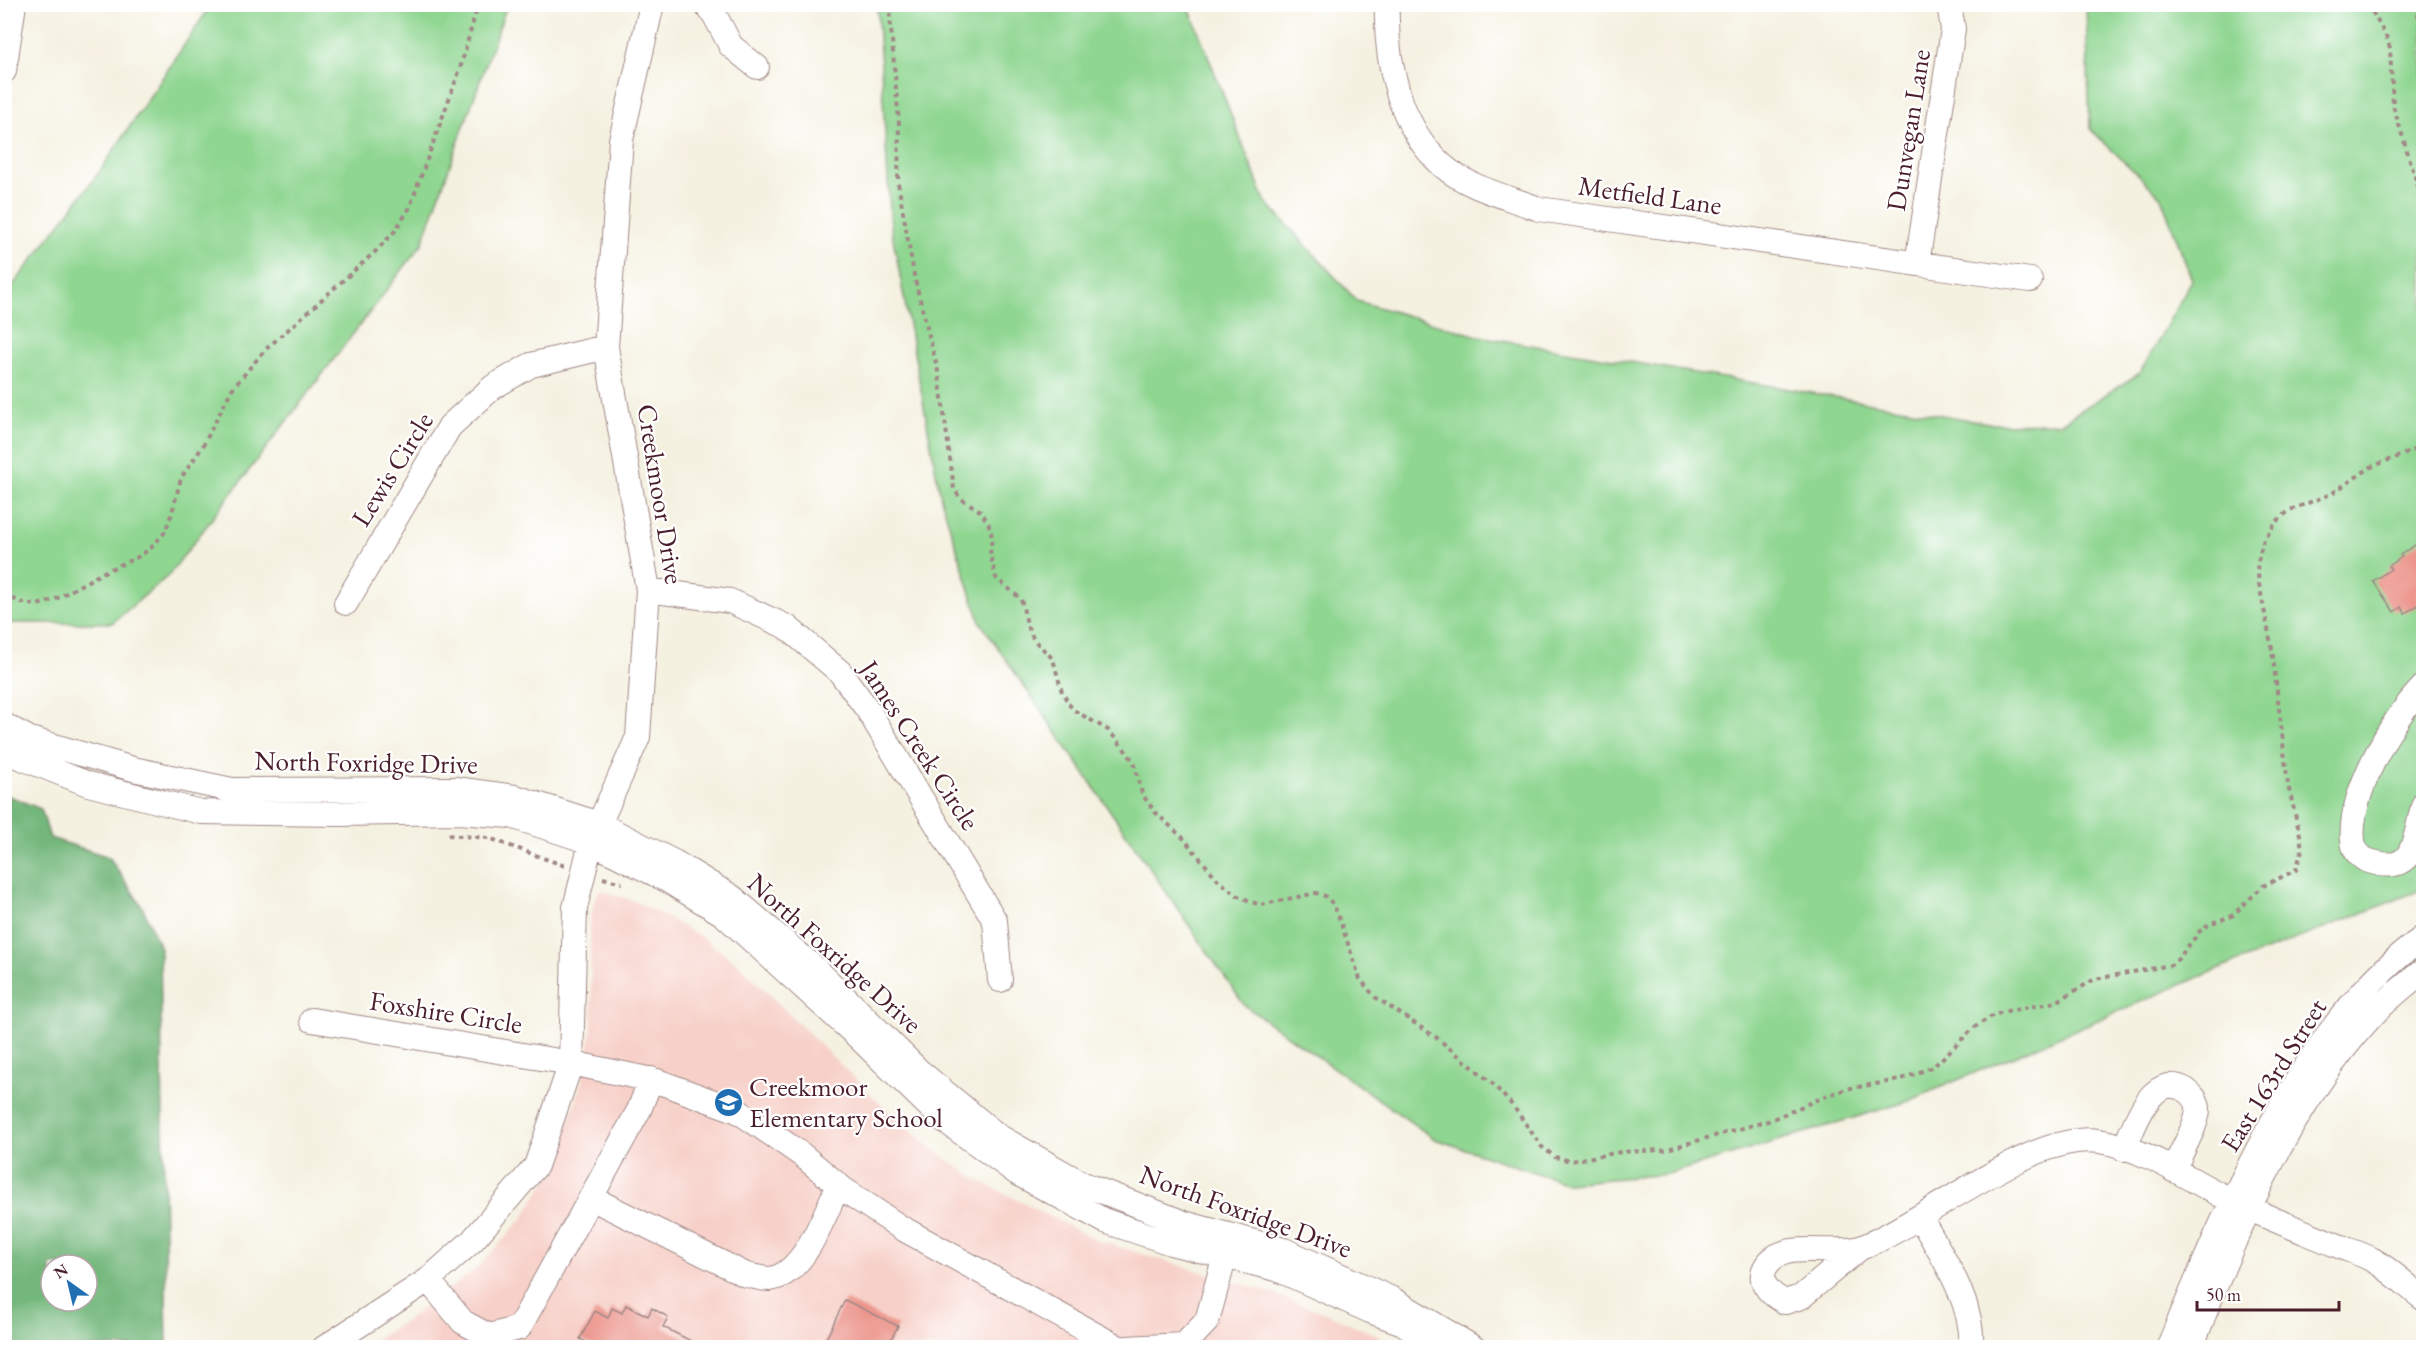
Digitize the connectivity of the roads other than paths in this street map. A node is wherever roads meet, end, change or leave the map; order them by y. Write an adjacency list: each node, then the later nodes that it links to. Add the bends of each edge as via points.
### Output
1 (14, 4): 7 (street)
2 (652, 4): 10 (street, Creekmoor Drive, via 621,140)
3 (705, 4): 6 (street, via 731,46)
4 (1387, 4): 8 (street, Metfield Lane, via 1394,77 1407,115 1443,166 1474,184 1539,209)
5 (1948, 4): 8 (street, Dunvegan Lane, via 1953,30)
6 (757, 68)
7 (4, 71)
8 (1917, 264): 9 (street, Metfield Lane)
9 (2030, 280)
10 (606, 347): 11 (street, Creekmoor Drive); 12 (street, Lewis Circle, via 531,365 493,387 450,426)
11 (648, 590): 17 (street, Creekmoor Drive, via 638,737); 20 (street, James Creek Circle, via 730,601 787,627 840,672 868,710 995,921)
12 (346, 603)
13 (2424, 686): 16 (street, via 2393,723 2360,795 2354,848 2366,861 2394,865 2402,862 2412,850)
14 (4, 725): 17 (street, North Foxridge Drive, via 30,739 133,769 232,790 455,789 515,797)
15 (4, 751): 17 (street, North Foxridge Drive, via 88,784 201,812 459,812 511,816)
16 (2424, 804)
17 (595, 833): 22 (street, Creekmoor Drive, via 575,908); 30 (street, North Foxridge Drive, via 723,914 940,1117 1017,1173 1105,1221 1171,1243)
18 (2424, 938): 28 (street, East 163rd Street, via 2378,977 2344,1013 2318,1049 2251,1165)
19 (2424, 970): 28 (street, East 163rd Street, via 2370,1018 2337,1058)
20 (1000, 980)
21 (312, 1020): 22 (street, Foxshire Circle)
22 (572, 1062): 23 (street, Foxshire Circle); 32 (street, Creekmoor Drive, via 536,1166 472,1241)
23 (651, 1079): 26 (street, Foxshire Circle, via 738,1111 802,1155); 27 (street, via 639,1110)
24 (2124, 1149): 25 (street); 25 (street, via 2150,1095 2160,1087 2177,1085 2192,1093 2198,1107); 29 (street, via 2099,1141 2066,1141 2030,1155)
25 (2173, 1170): 28 (street)
26 (838, 1186): 27 (street, via 805,1254 787,1274 768,1279 746,1275); 36 (street, Foxshire Circle, via 900,1227)
27 (591, 1198): 32 (street, via 519,1328 489,1336 463,1322)
28 (2242, 1205): 33 (street, via 2374,1261); 41 (street, East 163rd Street, via 2206,1258); 42 (street, East 163rd Street)
29 (1920, 1217): 31 (street); 40 (street, via 1960,1291 1972,1335)
30 (1229, 1246): 34 (street, via 1207,1322); 38 (street, North Foxridge Drive, via 1403,1323); 39 (street, North Foxridge Drive, via 1284,1250 1406,1306)
31 (1860, 1248)
32 (428, 1280): 35 (street, Creekmoor Drive)
33 (2424, 1299)
34 (1183, 1346): 37 (street)
35 (324, 1347)
36 (1119, 1347)
37 (1126, 1347)
38 (1437, 1347)
39 (1474, 1347)
40 (1971, 1347)
41 (2168, 1347)
42 (2191, 1347)

